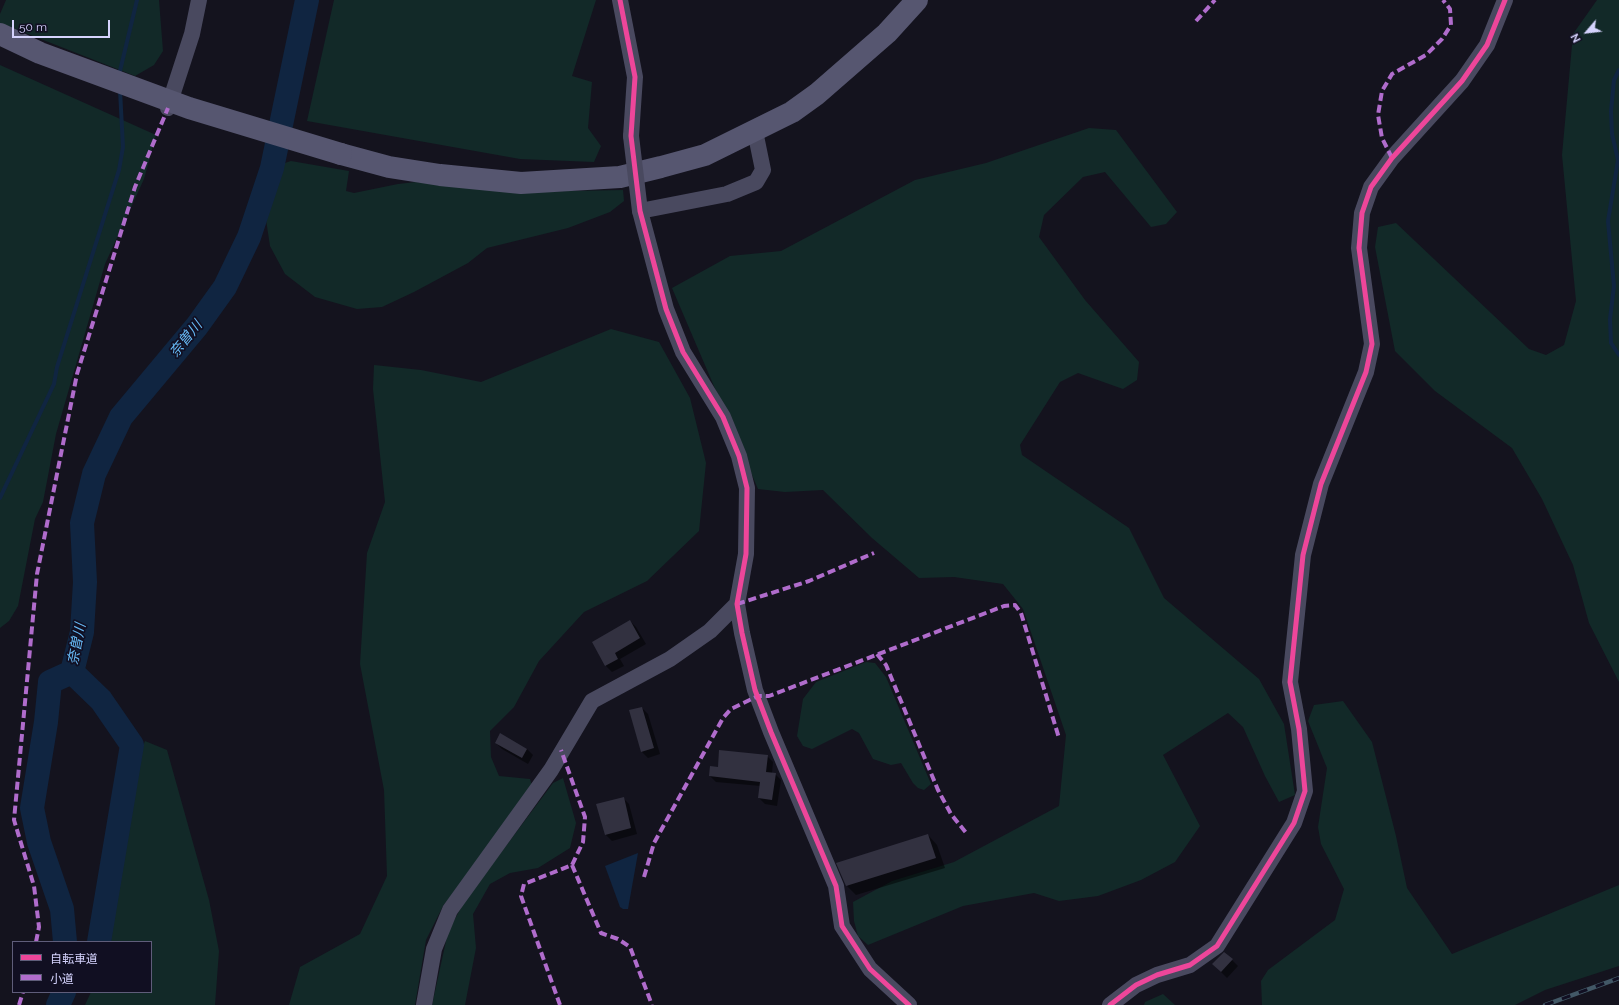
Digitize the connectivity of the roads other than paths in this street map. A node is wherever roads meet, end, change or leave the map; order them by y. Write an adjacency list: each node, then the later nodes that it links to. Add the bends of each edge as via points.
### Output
1 (199, 0): 6 (street, via 192,34)
2 (620, 0): 8 (street, bridge, via 635,77 631,136)
3 (917, 0): 7 (street, via 887,33 817,94 792,112)
4 (1505, 0): 10 (street, via 1487,44 1462,81 1392,158 1370,187 1362,213 1359,248 1372,344 1366,372 1321,484 1303,555 1290,682 1299,729 1305,790 1294,823 1217,946 1190,965 1156,975 1136,985)
5 (0, 34): 7 (street, bridge, via 40,53 189,108 389,167 440,175 521,183 620,178 705,154)
6 (168, 108)
7 (755, 131): 8 (street, via 763,170 756,182 727,194)
8 (640, 211): 9 (street, via 666,309 683,352 723,417 739,456 747,488 746,554)
9 (738, 604): 11 (street, via 710,632 670,659 592,701 551,770 450,910 434,949); 12 (street, via 755,690 836,886 842,926 870,969)
10 (1114, 1003)
11 (424, 1005)
12 (909, 1005)

